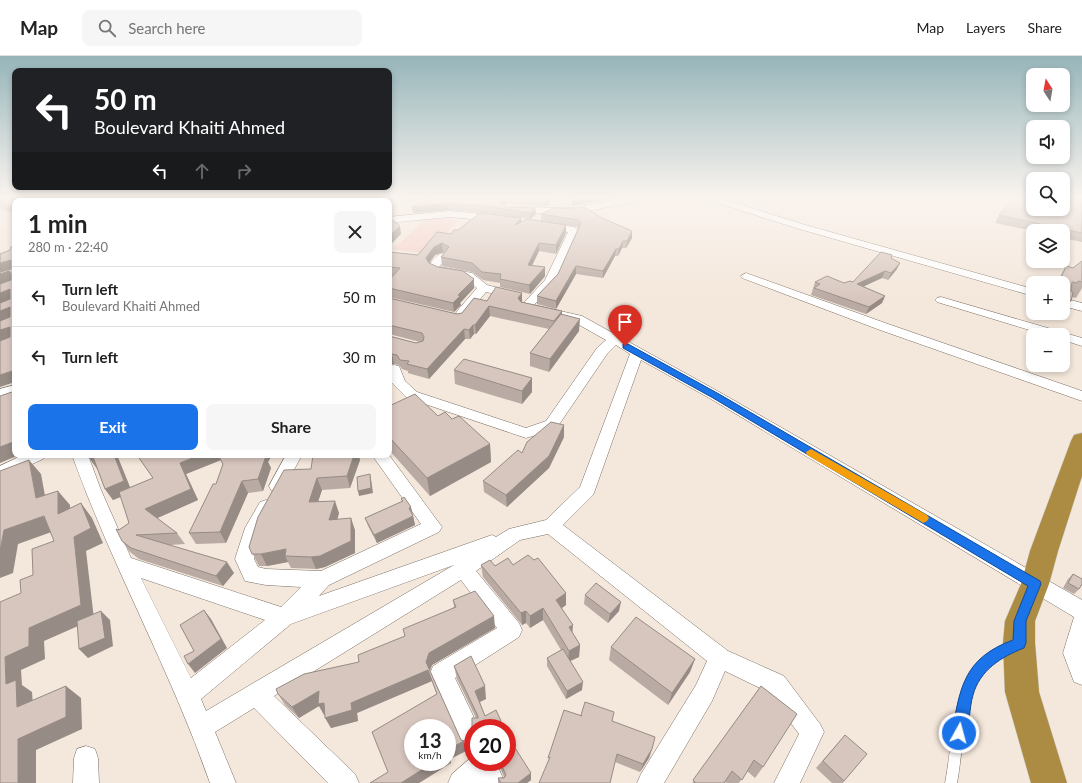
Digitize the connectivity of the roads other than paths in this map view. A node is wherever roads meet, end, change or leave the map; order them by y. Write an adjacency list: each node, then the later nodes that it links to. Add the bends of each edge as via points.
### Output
1 (573, 232): 7 (street, via 550,281)
2 (820, 232): 6 (street)
3 (443, 256): 5 (street, via 433,267 468,275)
4 (746, 276): 20 (street)
5 (483, 288): 7 (street); 11 (street, via 458,318)
6 (1026, 291)
7 (533, 300): 14 (street, via 526,307 578,319)
8 (941, 300): 12 (street)
9 (1070, 304): 10 (street)
10 (1082, 308)
11 (450, 316)
12 (1035, 328)
13 (1070, 338): 15 (street)
14 (614, 340): 16 (street); 17 (street, via 602,351 551,425 526,433 412,395 399,383)
15 (1082, 342)
16 (637, 352): 27 (street, via 587,490); 32 (street)
17 (394, 369)
18 (12, 390): 19 (street)
19 (0, 394)
20 (1082, 396)
21 (1082, 441): 32 (highway)
22 (31, 458): 26 (street)
23 (81, 458): 29 (street, via 90,485)
24 (292, 458): 31 (street, via 254,528 244,560 252,575)
25 (382, 458): 31 (street, via 433,527)
26 (0, 473)
27 (551, 526): 28 (street); 37 (street)
28 (515, 534): 30 (street); 34 (street)
29 (125, 564): 34 (street); 40 (street)
30 (463, 568): 39 (street); 41 (street, via 512,630 442,674)
31 (322, 578): 34 (street)
32 (1035, 584): 33 (street); 36 (highway, via 1020,621)
33 (1082, 612)
34 (284, 617): 40 (street)
35 (1082, 622): 38 (street, via 1074,653)
36 (1019, 643): 51 (lane, via 991,657 972,680 961,718); 52 (highway, via 1022,692)
37 (720, 658): 49 (street, via 704,693); 50 (street, via 776,684 812,732)
38 (1082, 674)
39 (256, 694): 42 (street); 47 (street)
40 (187, 696): 42 (street)
41 (464, 722)
42 (202, 727): 46 (street)
43 (86, 758): 45 (street)
44 (484, 771): 48 (street)
45 (86, 783)
46 (222, 783)
47 (346, 783)
48 (461, 783)
49 (650, 783)
50 (787, 783)
51 (951, 783)
52 (1049, 783)

